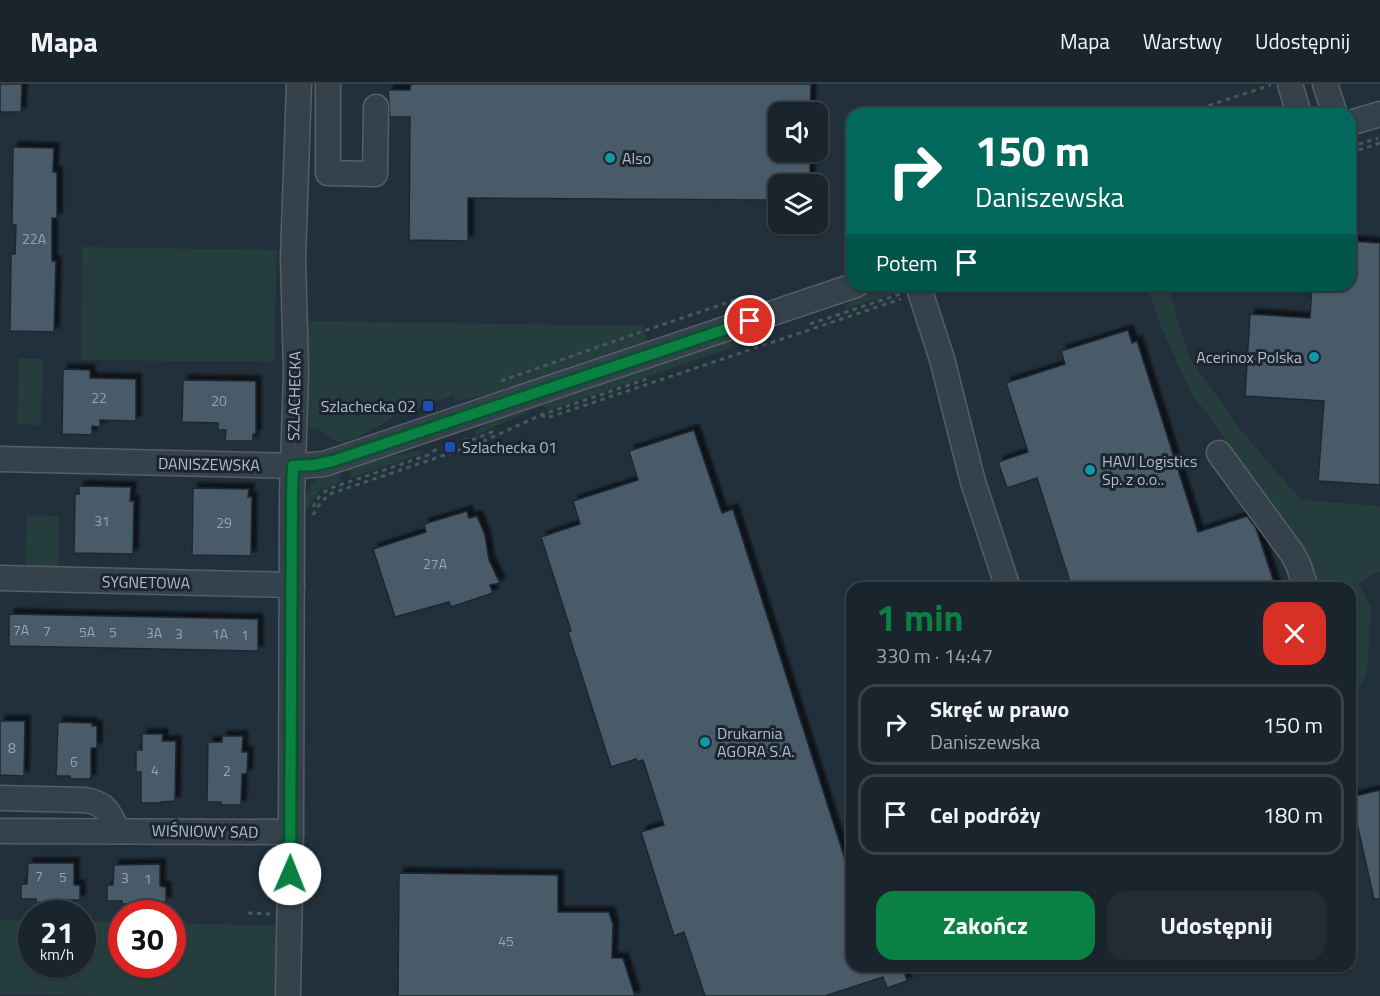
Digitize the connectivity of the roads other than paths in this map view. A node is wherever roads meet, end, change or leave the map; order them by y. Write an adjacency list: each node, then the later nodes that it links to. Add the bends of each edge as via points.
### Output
1 (299, 84): 14 (street, SZLACHECKA, via 293,258)
2 (328, 84): 5 (street, via 328,173 375,174)
3 (1290, 84): 6 (street)
4 (1325, 84): 7 (street)
5 (376, 107)
6 (1297, 108)
7 (1333, 108)
8 (1380, 114): 9 (street)
9 (1356, 121)
10 (846, 288): 14 (street, DANISZEWSKA, via 333,461)
11 (920, 291): 16 (street, via 973,482)
12 (1219, 453): 17 (street, via 1292,553)
13 (0, 459): 14 (street, DANISZEWSKA)
14 (293, 466): 18 (street, SZLACHECKA)
15 (0, 578): 18 (street, SYGNETOWA)
16 (1006, 582)
17 (1304, 582)
18 (292, 585): 22 (street, SZLACHECKA)
19 (0, 798): 21 (street, via 97,802 108,812)
20 (0, 831): 21 (street, WIŚNIOWY SAD)
21 (118, 831): 22 (street, WIŚNIOWY SAD)
22 (291, 832): 23 (street, SZLACHECKA)
23 (288, 996)

